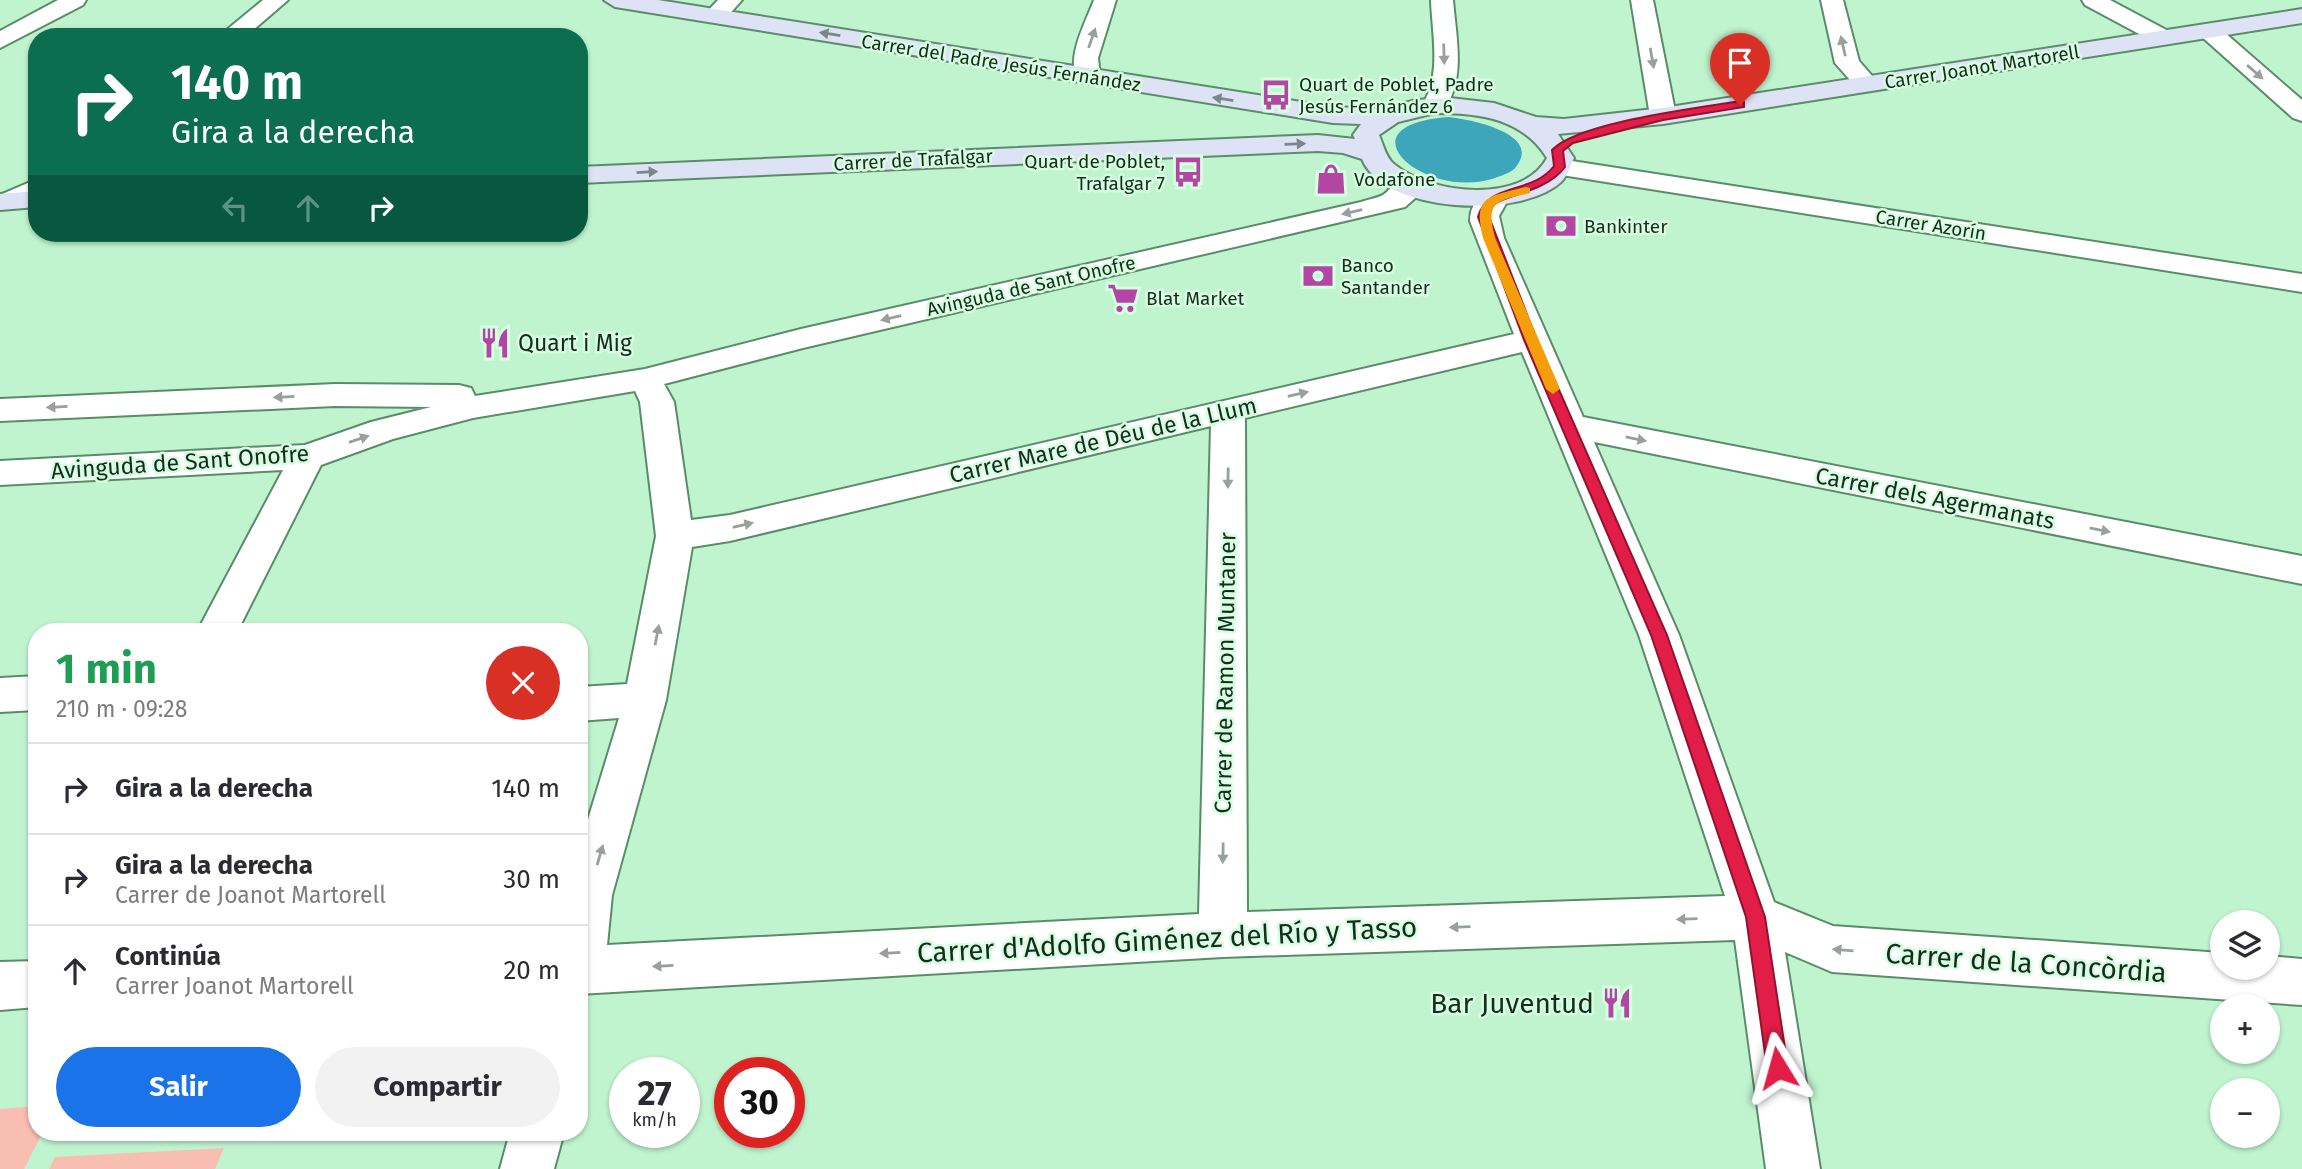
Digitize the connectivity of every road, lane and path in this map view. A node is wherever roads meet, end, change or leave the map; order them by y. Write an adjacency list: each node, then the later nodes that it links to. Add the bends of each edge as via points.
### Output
1 (75, 0): 14 (street)
2 (277, 0): 11 (street)
3 (614, 0): 9 (street, Carrer del Padre Jesús Fernández)
4 (1105, 0): 15 (street, one-way to 4, via 1086,58)
5 (1442, 0): 17 (street, one-way to 17, via 1444,92)
6 (1642, 0): 19 (street, one-way to 19)
7 (1832, 0): 16 (street, one-way to 7, via 1847,63)
8 (2093, 0): 13 (street)
9 (724, 8): 15 (street, Carrer del Padre Jesús Fernández, one-way to 9)
10 (2302, 16): 12 (street, Carrer Joanot Martorell)
11 (241, 28)
12 (2209, 31): 13 (street, Carrer Joanot Martorell); 18 (street, one-way to 18)
13 (2164, 38): 16 (street, Carrer Joanot Martorell)
14 (0, 41)
15 (1088, 77): 20 (street, Carrer del Padre Jesús Fernández, one-way to 15, via 1333,116)
16 (1868, 85): 19 (street, Carrer Joanot Martorell)
17 (1435, 105): 20 (street, Carrer del Padre Jesús Fernández); 21 (street, Carrer del Padre Jesús Fernández, via 1497,110)
18 (2302, 113)
19 (1663, 116): 21 (street, via 1564,127); 23 (street, via 1580,136)
20 (1388, 117): 22 (street, via 1366,135)
21 (1533, 125): 23 (street)
22 (1371, 153): 24 (street, Carrer de Trafalgar, one-way to 22, via 1318,143); 25 (street, via 1377,164)
23 (1558, 158): 26 (street, via 1543,183); 27 (street, Carrer Azorín)
24 (588, 175)
25 (1407, 185): 26 (street, via 1450,197); 29 (street, Avinguda de Sant Onofre, one-way to 29, via 1404,197 1366,209)
26 (1495, 198): 28 (street, via 1485,209 1486,228)
27 (2302, 283)
28 (1531, 340): 31 (street, Carrer Mare de Déu de la Llum, one-way to 28); 32 (street)
29 (645, 379): 30 (street, Avinguda de Sant Onofre, one-way to 30, via 447,397 335,395); 33 (street, Avinguda de Sant Onofre, one-way to 29, via 383,430 473,407); 35 (street, via 657,402)
30 (0, 410)
31 (1228, 410): 35 (street, Carrer Mare de Déu de la Llum, one-way to 31, via 730,528); 44 (street, Carrer de Ramon Muntaner, one-way to 44)
32 (1569, 426): 36 (street, Carrer dels Agermanats, one-way to 36); 43 (street, via 1659,635)
33 (308, 457): 34 (street, Avinguda de Sant Onofre); 37 (street)
34 (0, 473)
35 (675, 536): 40 (street, one-way to 35)
36 (2302, 570)
37 (222, 623)
38 (28, 693): 39 (street)
39 (0, 695)
40 (645, 700): 41 (street); 42 (street, one-way to 40)
41 (588, 703)
42 (588, 903)
43 (1756, 917): 44 (street, Carrer d'Adolfo Giménez del Río y Tasso, one-way to 44); 46 (street, Carrer de la Concòrdia, one-way to 43, via 1832,949); 51 (street)
44 (1223, 935): 45 (street, Carrer d'Adolfo Giménez del Río y Tasso, one-way to 45)
45 (588, 970)
46 (2302, 982)
47 (28, 984): 48 (street)
48 (0, 986)
49 (535, 1141): 50 (street)
50 (527, 1169)
51 (1793, 1169)

